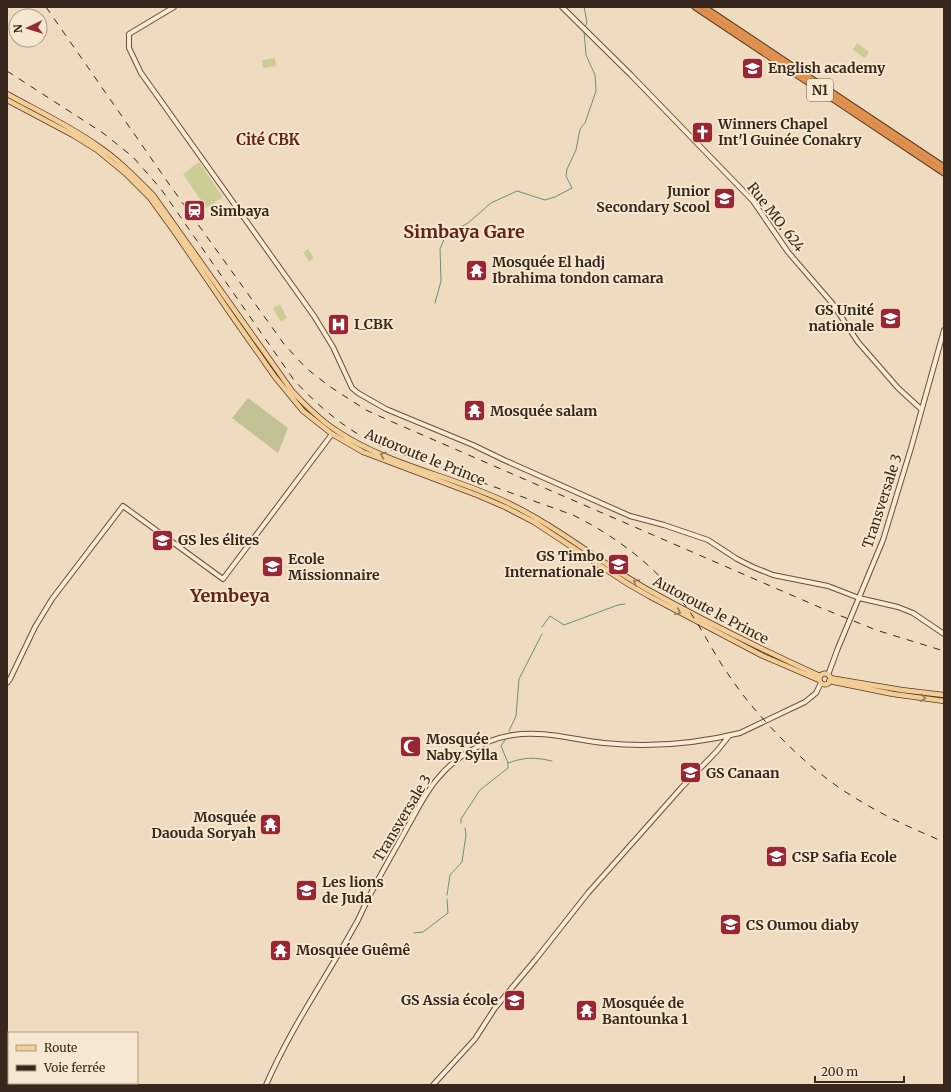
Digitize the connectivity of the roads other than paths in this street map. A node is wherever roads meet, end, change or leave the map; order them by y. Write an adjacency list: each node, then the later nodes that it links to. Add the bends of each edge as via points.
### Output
1 (174, 7): 12 (street, via 129,34 132,55 148,83 314,316 333,347 352,388 386,409 630,516 708,540 753,567 787,578 828,586)
2 (562, 7): 10 (street, Rue MO. 624, via 753,201 788,252 832,303 858,342 898,388)
3 (696, 7): 8 (highway, N1)
4 (704, 7): 7 (highway, N1)
5 (7, 94): 15 (main road, Autoroute le Prince, one-way to 5, via 651,592 510,503 366,448 337,431 308,409 292,391 153,196 128,170 99,146)
6 (7, 100): 11 (main road, Autoroute le Prince, via 97,150 150,198 275,377 303,411)
7 (944, 167)
8 (944, 173)
9 (944, 330): 10 (street, Transversale 3)
10 (921, 409): 12 (street, Transversale 3, via 883,540)
11 (332, 434): 15 (main road, Autoroute le Prince, one-way to 15, via 363,452 510,509 649,596 763,656); 16 (street, via 223,579 123,506 52,599 35,626)
12 (859, 598): 13 (street, via 913,613); 14 (street, Transversale 3, via 838,648)
13 (944, 634)
14 (829, 678): 15 (main road, via 826,684); 15 (main road, via 825,673); 17 (main road); 18 (main road, one-way to 18, via 893,694)
15 (820, 680): 19 (street, Transversale 3, via 816,693 805,702 740,733)
16 (7, 683)
17 (944, 695)
18 (944, 701)
19 (729, 735): 20 (street, Transversale 3, via 670,745 642,746 516,734 492,741 451,764 421,803 357,921 281,1052); 21 (street, via 588,893 495,1008 474,1039)
20 (266, 1085)
21 (433, 1085)

